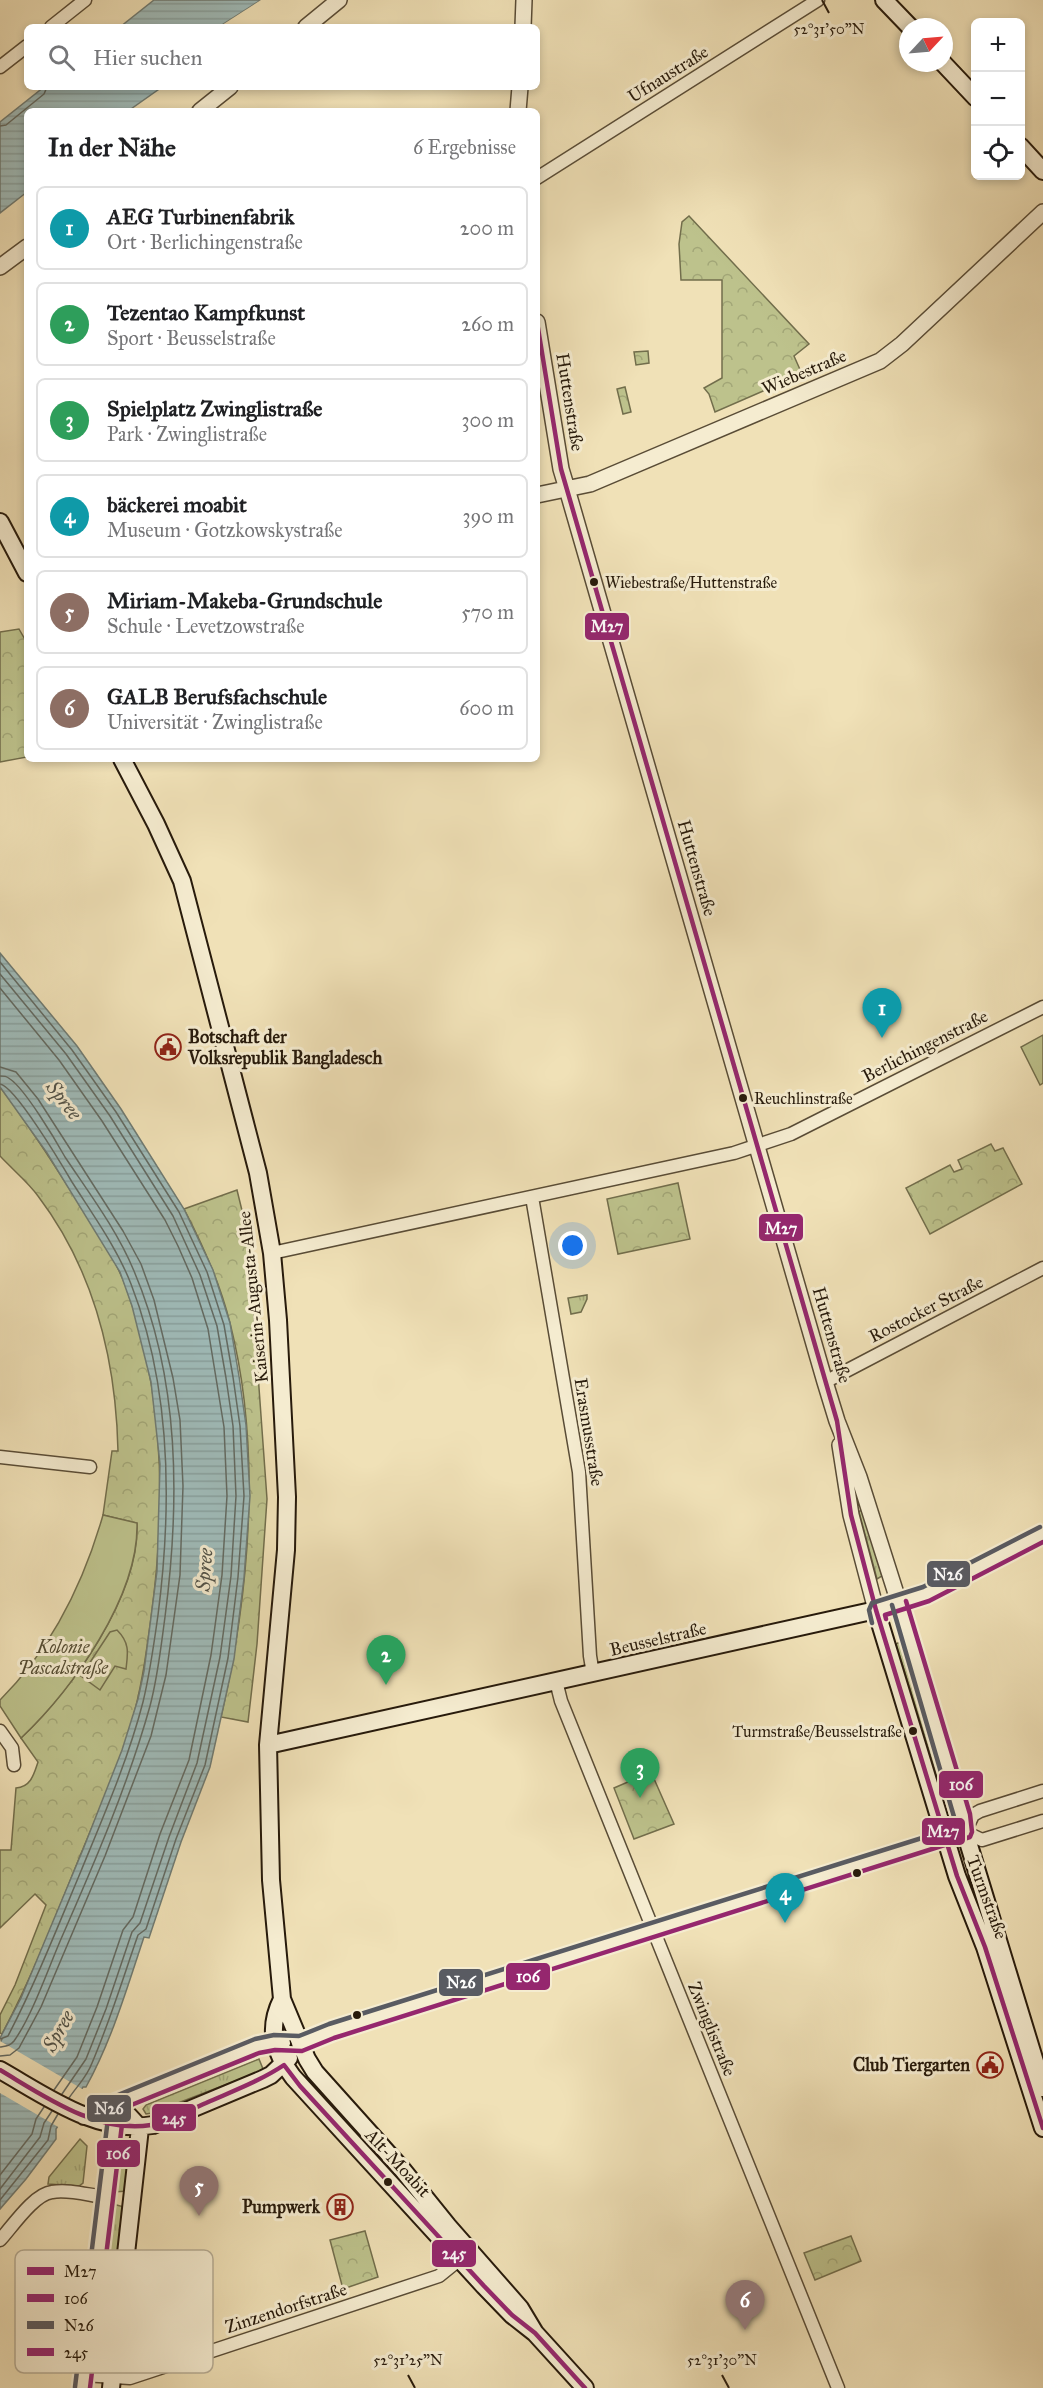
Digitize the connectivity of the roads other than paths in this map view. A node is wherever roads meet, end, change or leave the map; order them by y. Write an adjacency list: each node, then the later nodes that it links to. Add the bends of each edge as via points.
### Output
1 (85, 0): 7 (street)
2 (339, 0): 8 (street)
3 (524, 0): 9 (street)
4 (818, 0): 20 (street, Ufnaustraße)
5 (884, 0): 6 (main road)
6 (901, 18)
7 (55, 24)
8 (310, 24)
9 (523, 24)
10 (24, 48): 11 (street)
11 (0, 67)
12 (951, 72): 15 (main road)
13 (226, 90): 16 (street)
14 (520, 90): 17 (street)
15 (971, 94)
16 (204, 108)
17 (518, 108)
18 (1025, 152): 19 (main road)
19 (1043, 171)
20 (540, 176)
21 (1043, 212): 25 (street, Wiebestraße, via 880,361 601,480)
22 (24, 249): 23 (street)
23 (0, 267)
24 (540, 340): 25 (street, Huttenstraße)
25 (567, 489): 26 (street, Wiebestraße); 31 (street, Huttenstraße)
26 (540, 494)
27 (0, 522): 28 (main road)
28 (24, 567)
29 (124, 762): 33 (main road, Kaiserin-Augusta-Allee, via 182,881 255,1162)
30 (1043, 1007): 31 (street, Berlichingenstraße, via 791,1134)
31 (757, 1146): 32 (street); 35 (street, Huttenstraße)
32 (532, 1197): 33 (street); 42 (street, Erasmusstraße, via 579,1472)
33 (272, 1253): 45 (main road, Kaiserin-Augusta-Allee, via 287,1530)
34 (1043, 1269): 35 (street, Rostocker Straße)
35 (825, 1382): 36 (street, Huttenstraße)
36 (837, 1421): 40 (street, Huttenstraße); 41 (street, Huttenstraße, via 851,1515)
37 (0, 1457): 38 (street)
38 (90, 1467)
39 (1043, 1534): 40 (main road, Beusselstraße, via 926,1594)
40 (899, 1603): 41 (main road, Beusselstraße); 49 (main road, Turmstraße)
41 (876, 1610): 42 (main road, Beusselstraße); 50 (main road, Turmstraße)
42 (593, 1674): 43 (main road, Beusselstraße)
43 (556, 1681): 45 (main road, Beusselstraße); 51 (street, Zwinglistraße)
44 (0, 1731): 46 (street, via 12,1748)
45 (268, 1745): 53 (main road, Alt-Moabit, via 271,1880)
46 (14, 1765)
47 (1043, 1791): 49 (street, via 980,1811 973,1815)
48 (1043, 1821): 49 (street, via 982,1840)
49 (965, 1832): 50 (street); 52 (main road, Turmstraße)
50 (945, 1838): 51 (street); 52 (main road, Turmstraße)
51 (655, 1931): 55 (street); 76 (street, Zwinglistraße)
52 (988, 1932): 58 (main road, Turmstraße); 63 (main road, Turmstraße)
53 (282, 1999): 54 (main road, Alt-Moabit, via 275,2012); 55 (main road, Alt-Moabit)
54 (274, 2042): 55 (main road); 56 (main road, Alt-Moabit); 59 (main road)
55 (300, 2044): 56 (main road); 70 (main road, Alt-Moabit, via 315,2072 520,2308)
56 (284, 2065): 62 (main road, via 263,2079); 69 (main road, Alt-Moabit)
57 (0, 2070): 60 (main road)
58 (1043, 2088)
59 (117, 2103): 60 (main road); 61 (main road); 62 (main road)
60 (79, 2114): 61 (main road)
61 (113, 2124): 62 (main road); 64 (main road)
62 (140, 2128): 65 (main road)
63 (1043, 2128)
64 (105, 2197): 65 (main road); 66 (street, via 49,2192 39,2197); 67 (main road)
65 (133, 2200): 68 (main road)
66 (0, 2241)
67 (99, 2250)
68 (127, 2250)
69 (460, 2259): 70 (main road, Alt-Moabit, via 512,2315); 71 (street, Zinzendorfstraße, via 434,2278)
70 (535, 2333): 75 (main road, Alt-Moabit)
71 (213, 2351)
72 (145, 2373): 74 (street, Zinzendorfstraße)
73 (83, 2381): 74 (street, Zinzendorfstraße)
74 (112, 2383)
75 (585, 2388)
76 (838, 2388)

